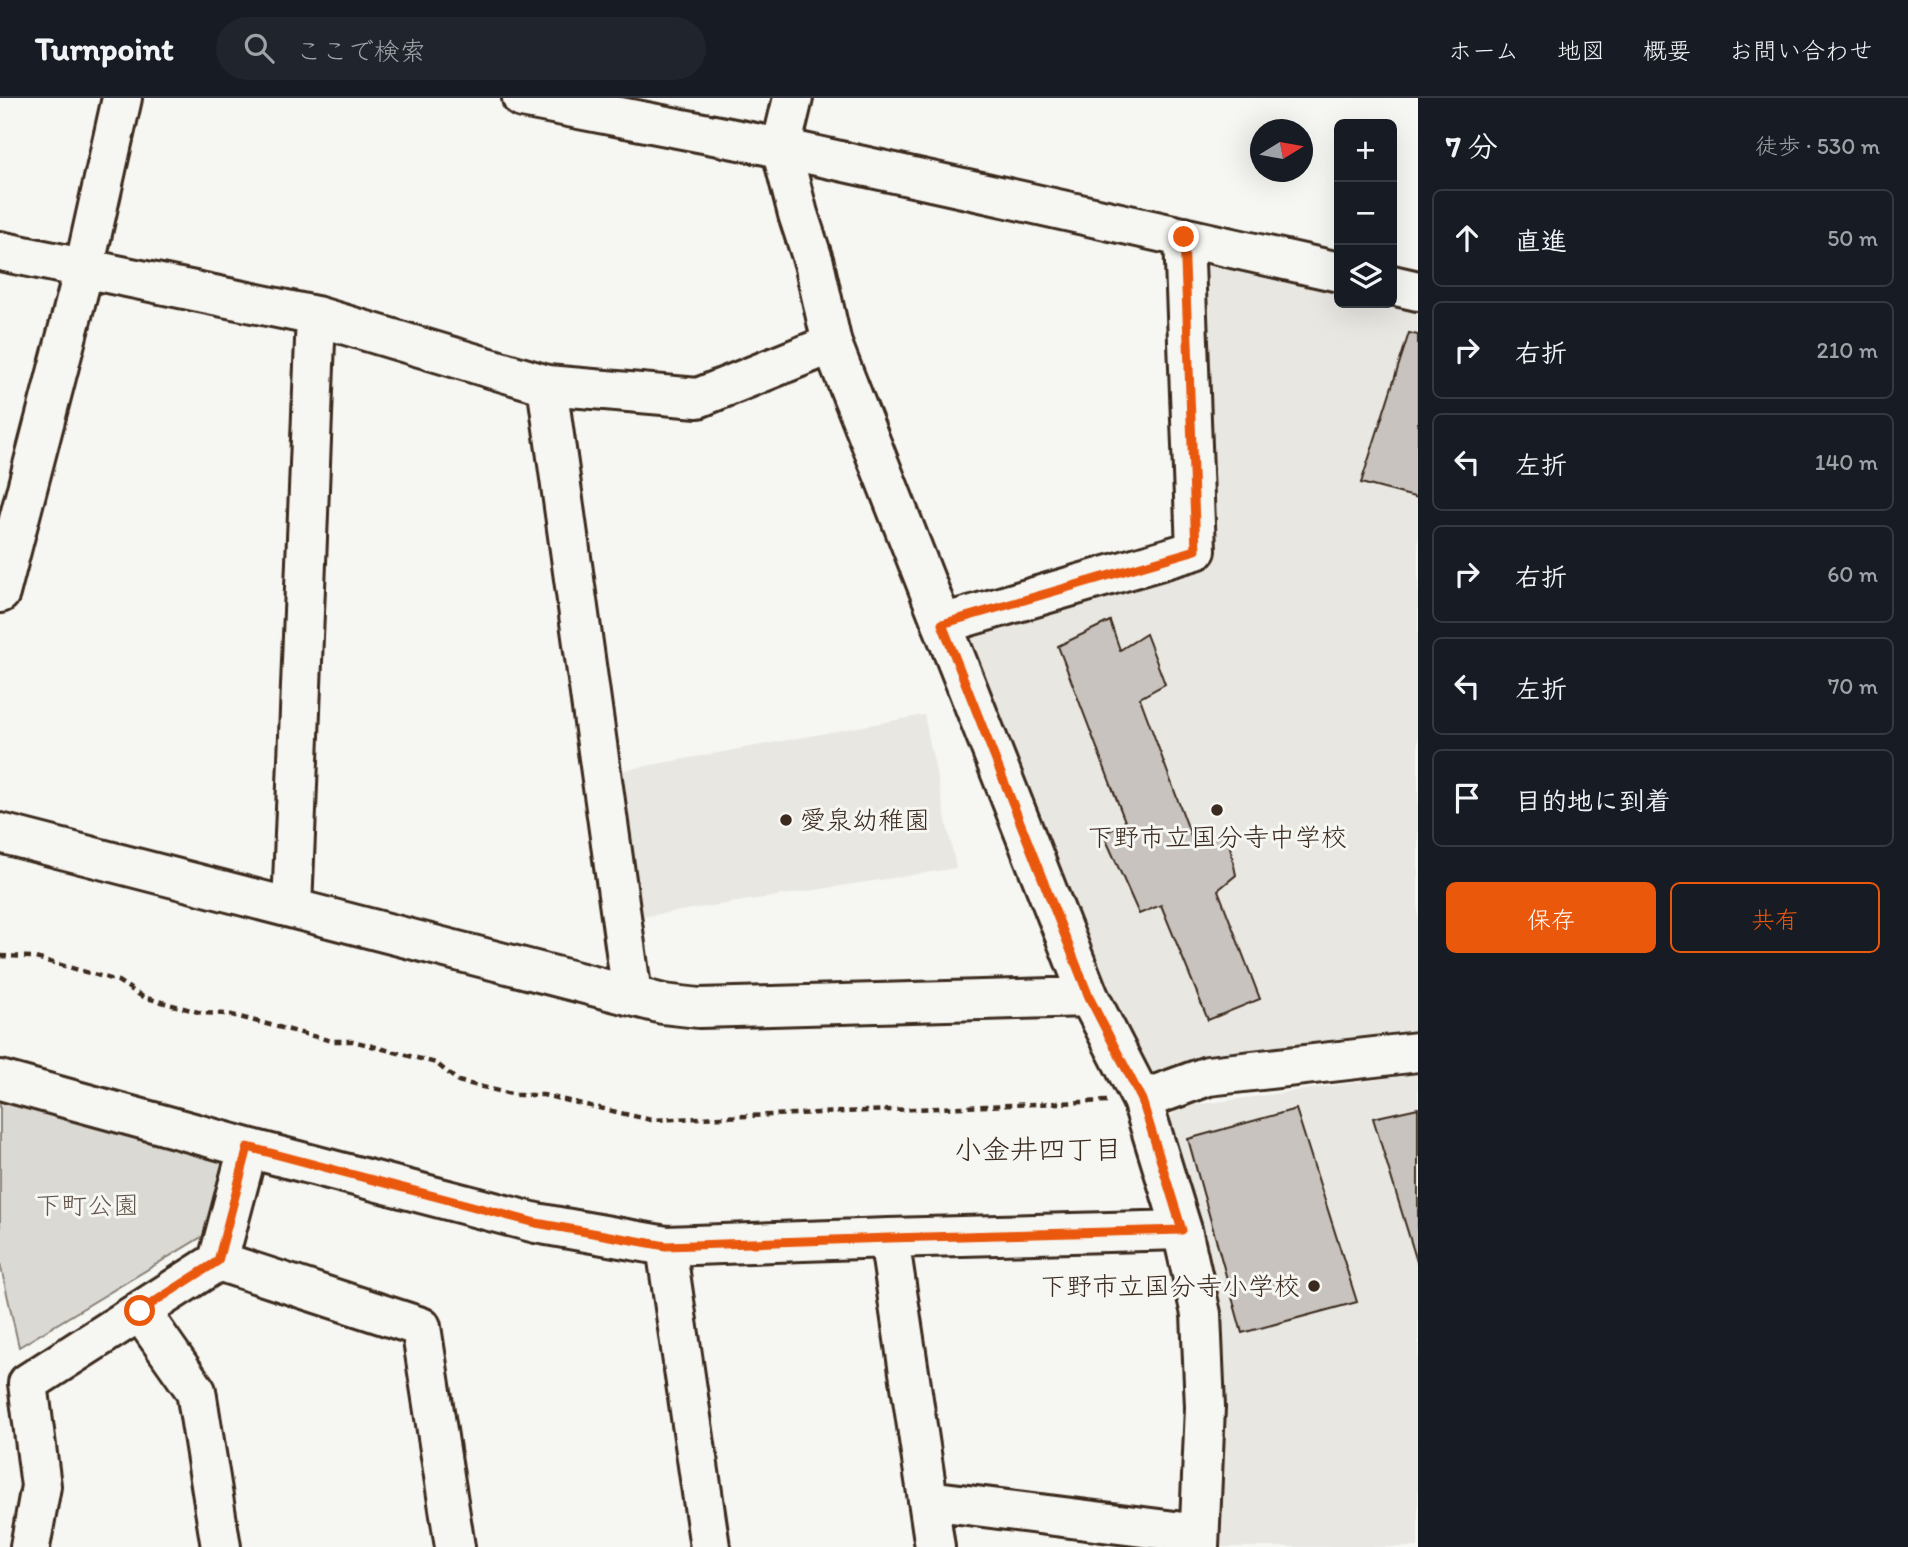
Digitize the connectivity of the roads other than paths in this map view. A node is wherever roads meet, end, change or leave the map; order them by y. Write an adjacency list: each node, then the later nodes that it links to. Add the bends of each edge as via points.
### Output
1 (122, 98): 7 (street)
2 (522, 98): 4 (street)
3 (793, 98): 4 (street)
4 (781, 148): 5 (street); 12 (street)
5 (1184, 237): 8 (street); 15 (street, via 1196,550)
6 (0, 251): 7 (street)
7 (84, 269): 11 (street); 14 (street)
8 (1334, 271)
9 (1397, 286): 10 (street)
10 (1418, 291)
11 (316, 316): 13 (street); 17 (street)
12 (832, 344): 13 (street, via 698,398); 15 (street)
13 (547, 385): 18 (street)
14 (0, 593)
15 (942, 624): 19 (street)
16 (0, 833): 17 (street)
17 (292, 908): 18 (street)
18 (632, 995): 19 (street, via 699,1007)
19 (1089, 997): 22 (street)
20 (1418, 1052): 22 (street, via 1208,1076)
21 (0, 1080): 23 (street)
22 (1142, 1100): 24 (street)
23 (248, 1147): 26 (street, via 536,1223); 27 (street)
24 (1182, 1230): 25 (street); 30 (street, via 1201,1314 1205,1407)
25 (889, 1238): 26 (street); 29 (street)
26 (666, 1246): 34 (street)
27 (218, 1261): 28 (street); 33 (street, via 421,1326)
28 (140, 1311): 31 (street, via 28,1383 41,1486); 32 (street, via 196,1391)
29 (928, 1500): 30 (street); 35 (street)
30 (1199, 1541)
31 (30, 1547)
32 (221, 1547)
33 (455, 1547)
34 (710, 1547)
35 (934, 1547)

